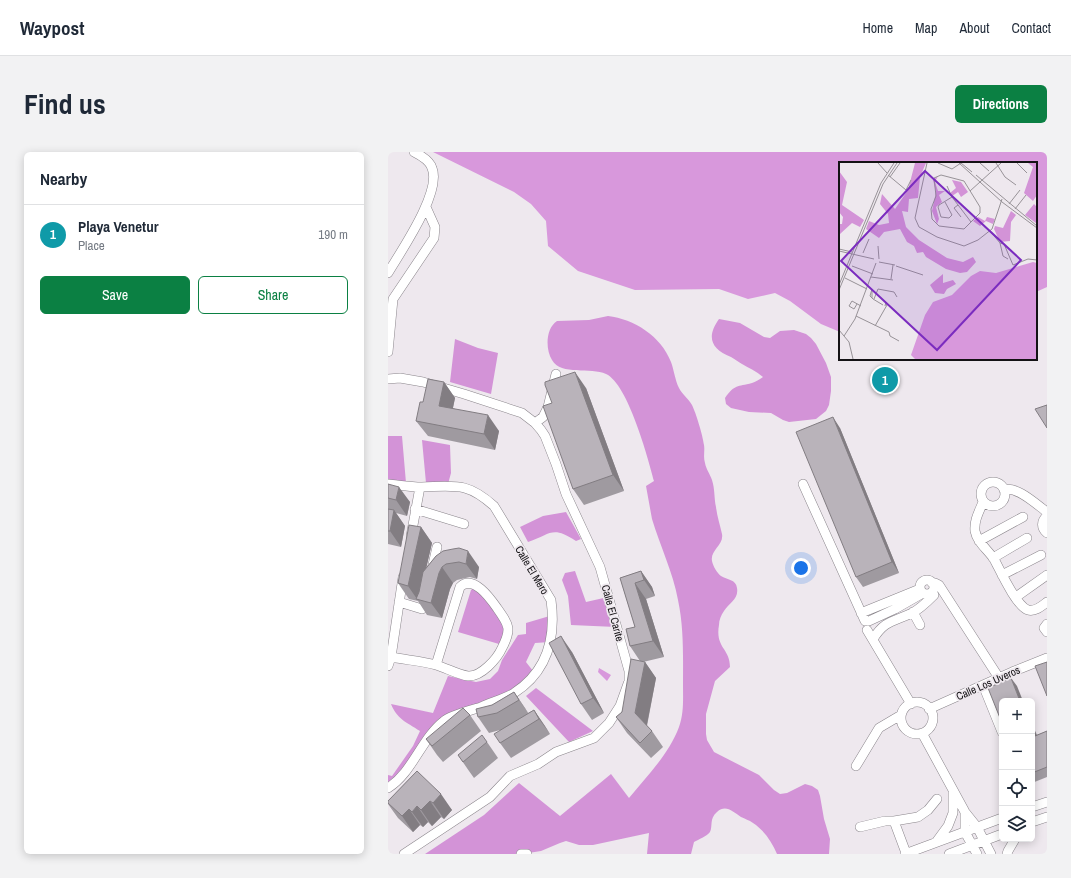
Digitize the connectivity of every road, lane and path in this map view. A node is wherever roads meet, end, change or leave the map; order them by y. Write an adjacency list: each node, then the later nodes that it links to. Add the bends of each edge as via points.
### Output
1 (414, 152): 2 (street, via 432,166 435,177)
2 (426, 207): 3 (street); 4 (street, via 435,227 434,238)
3 (388, 273)
4 (391, 295): 5 (street)
5 (388, 352)
6 (556, 374): 8 (street, via 548,407)
7 (388, 379): 8 (street, Calle El Carite, via 400,378 423,382 464,394 522,412)
8 (535, 423): 71 (street, Calle El Carite, via 545,436 566,494 600,567 629,671 626,692 616,714 594,738 556,752 538,764 510,776 490,797)
9 (388, 484): 11 (street, Calle El Mero)
10 (803, 484): 37 (street)
11 (420, 487): 14 (street); 53 (street, Calle El Mero, via 445,486 472,490 494,506 551,600 552,635 548,652 530,681 503,698 445,720 430,735 397,782)
12 (1004, 490): 13 (street, via 1004,498 998,506 988,506); 13 (street, via 998,483 987,484 981,492); 15 (street, via 1012,489 1019,492)
13 (983, 502): 21 (street, via 976,519 975,530)
14 (415, 509): 18 (street); 23 (street)
15 (1047, 512)
16 (1047, 516): 19 (street, via 1043,522)
17 (1023, 517): 21 (street)
18 (464, 524)
19 (1047, 533)
20 (1027, 538): 25 (street)
21 (980, 541): 25 (street)
22 (437, 547): 30 (street)
23 (408, 548)
24 (1041, 555): 28 (street)
25 (993, 558): 28 (street)
26 (442, 568): 30 (street)
27 (404, 571): 33 (street)
28 (1002, 575): 32 (street)
29 (1047, 575): 32 (street)
30 (431, 581): 33 (street, via 424,608)
31 (926, 593): 34 (street); 34 (street, via 933,591 932,582 935,582 940,585); 36 (street); 37 (street)
32 (1016, 597): 35 (street, via 1024,608 1030,611)
33 (399, 602): 43 (street)
34 (950, 602): 45 (street)
35 (1047, 602)
36 (913, 612): 39 (street); 41 (street, via 887,623)
37 (865, 621): 41 (street)
38 (1047, 624): 40 (street, via 1044,628)
39 (920, 625)
40 (1047, 632)
41 (873, 639): 47 (street)
42 (1047, 658): 45 (street, Calle Los Uveros)
43 (390, 661): 44 (street)
44 (436, 665): 44 (street, via 460,587 469,583 482,589 489,595 509,626 507,639 499,654 481,672 469,676)
45 (999, 678): 46 (street, Calle Los Uveros)
46 (983, 685): 48 (street, Calle Los Uveros); 50 (street)
47 (911, 704): 48 (street, via 923,704); 49 (street, via 904,708)
48 (929, 709): 51 (street, via 931,725)
49 (901, 715): 51 (street, via 906,730 914,734); 52 (street, via 879,728)
50 (999, 725)
51 (922, 733): 54 (street)
52 (856, 766)
53 (388, 788)
54 (953, 791): 58 (street); 67 (street, via 953,813 948,826)
55 (937, 799): 61 (street, via 918,817)
56 (1047, 802): 57 (street)
57 (1035, 806)
58 (964, 812): 64 (street); 65 (street)
59 (1047, 816): 62 (street)
60 (999, 819): 64 (street)
61 (894, 821): 63 (street, via 885,820); 74 (street)
62 (1035, 821)
63 (860, 827)
64 (977, 827): 65 (street); 68 (street)
65 (965, 832): 67 (street); 70 (street)
66 (999, 835): 68 (street)
67 (937, 841): 74 (street)
68 (984, 841): 70 (street); 77 (street)
69 (1013, 842): 78 (street)
70 (972, 845): 75 (street); 76 (street)
71 (404, 854)
72 (521, 854): 73 (street)
73 (527, 854)
74 (905, 854)
75 (949, 854)
76 (977, 854)
77 (991, 854)
78 (1007, 854)

